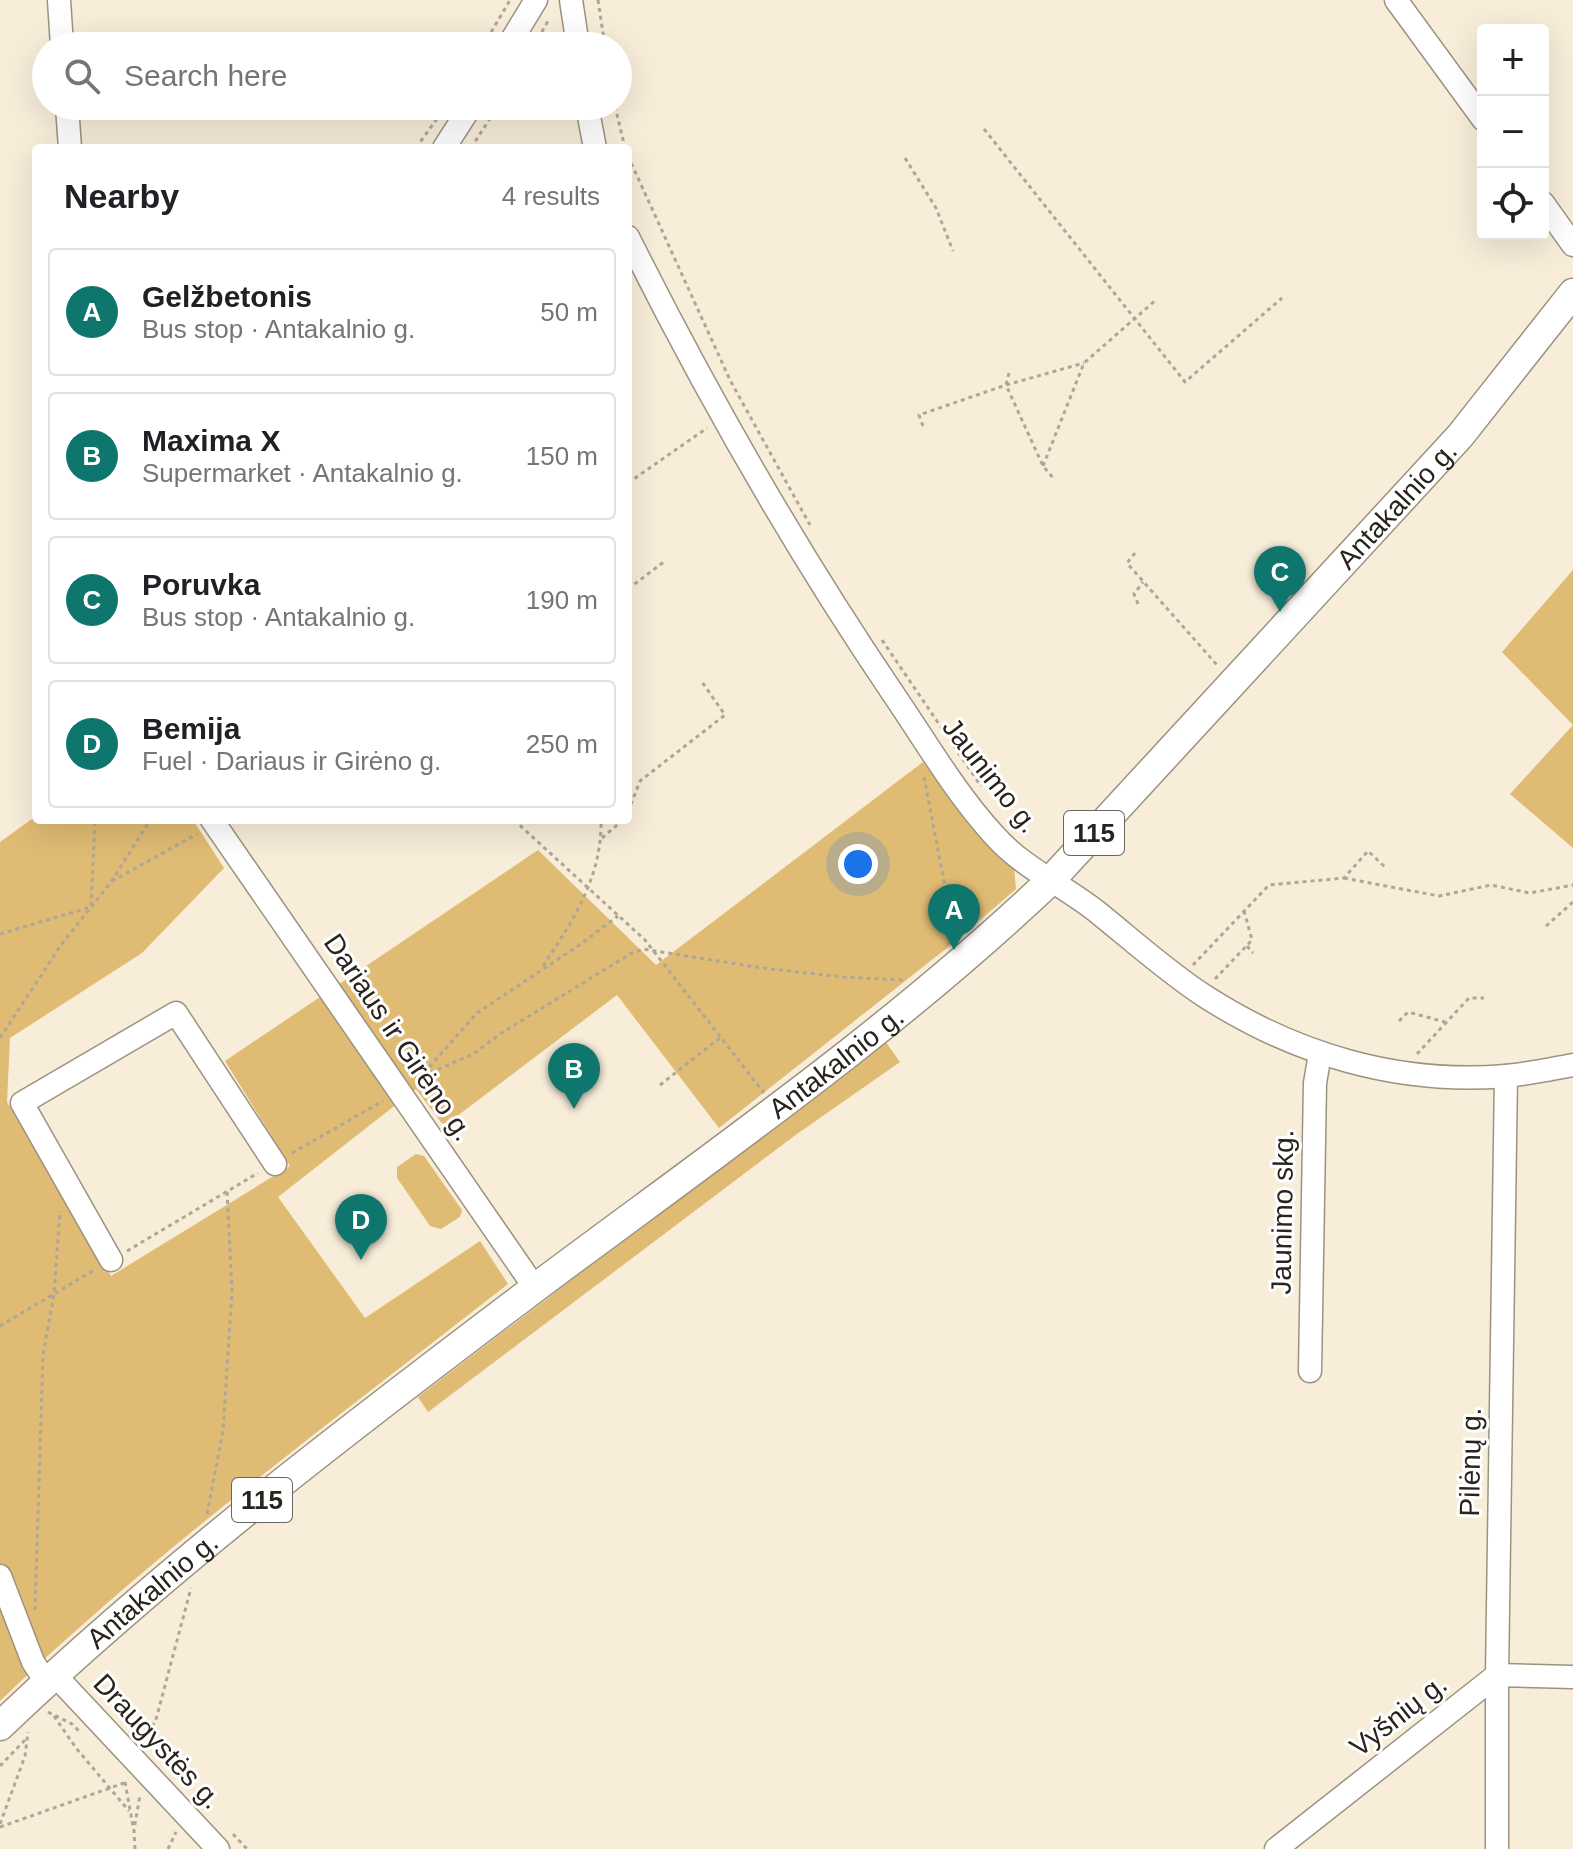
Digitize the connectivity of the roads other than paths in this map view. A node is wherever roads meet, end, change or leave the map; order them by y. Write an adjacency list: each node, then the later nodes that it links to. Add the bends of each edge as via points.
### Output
1 (59, 0): 4 (street)
2 (1400, 1): 7 (street)
3 (553, 4): 5 (street); 6 (street)
4 (61, 32)
5 (523, 32)
6 (570, 32)
7 (1477, 110)
8 (68, 120): 11 (street)
9 (462, 120): 12 (street)
10 (590, 120): 13 (street)
11 (70, 144)
12 (447, 144)
13 (594, 144)
14 (1549, 211): 16 (street)
15 (632, 244): 19 (street, Jaunimo g., via 760,485 843,619 966,801 1025,865)
16 (1573, 245)
17 (1573, 293): 19 (main road, Antakalnio g. / 115, via 1460,436)
18 (214, 824): 25 (street, Dariaus ir Girėno g.)
19 (1050, 881): 20 (street, Jaunimo g., via 1076,895 1201,993 1242,1019); 25 (main road, Antakalnio g. / 115, via 944,977 717,1155)
20 (1320, 1054): 22 (street, Jaunimo g., via 1368,1068 1438,1077); 26 (street, Jaunimo skg., via 1315,1083)
21 (1573, 1065): 22 (street, Jaunimo g.)
22 (1506, 1076): 28 (street, Pilėnų g.)
23 (275, 1164): 24 (street, via 176,1013 22,1103)
24 (111, 1260)
25 (535, 1288): 30 (main road, Antakalnio g. / 115, via 200,1549)
26 (1310, 1371)
27 (0, 1576): 30 (street, Draugystės g., via 33,1662)
28 (1497, 1675): 29 (street); 33 (street, Vyšnių g.); 34 (street, Pilėnų g.)
29 (1573, 1677)
30 (50, 1678): 31 (main road, Antakalnio g. / 115); 32 (street, Draugystės g.)
31 (0, 1726)
32 (218, 1849)
33 (1276, 1849)
34 (1497, 1849)

